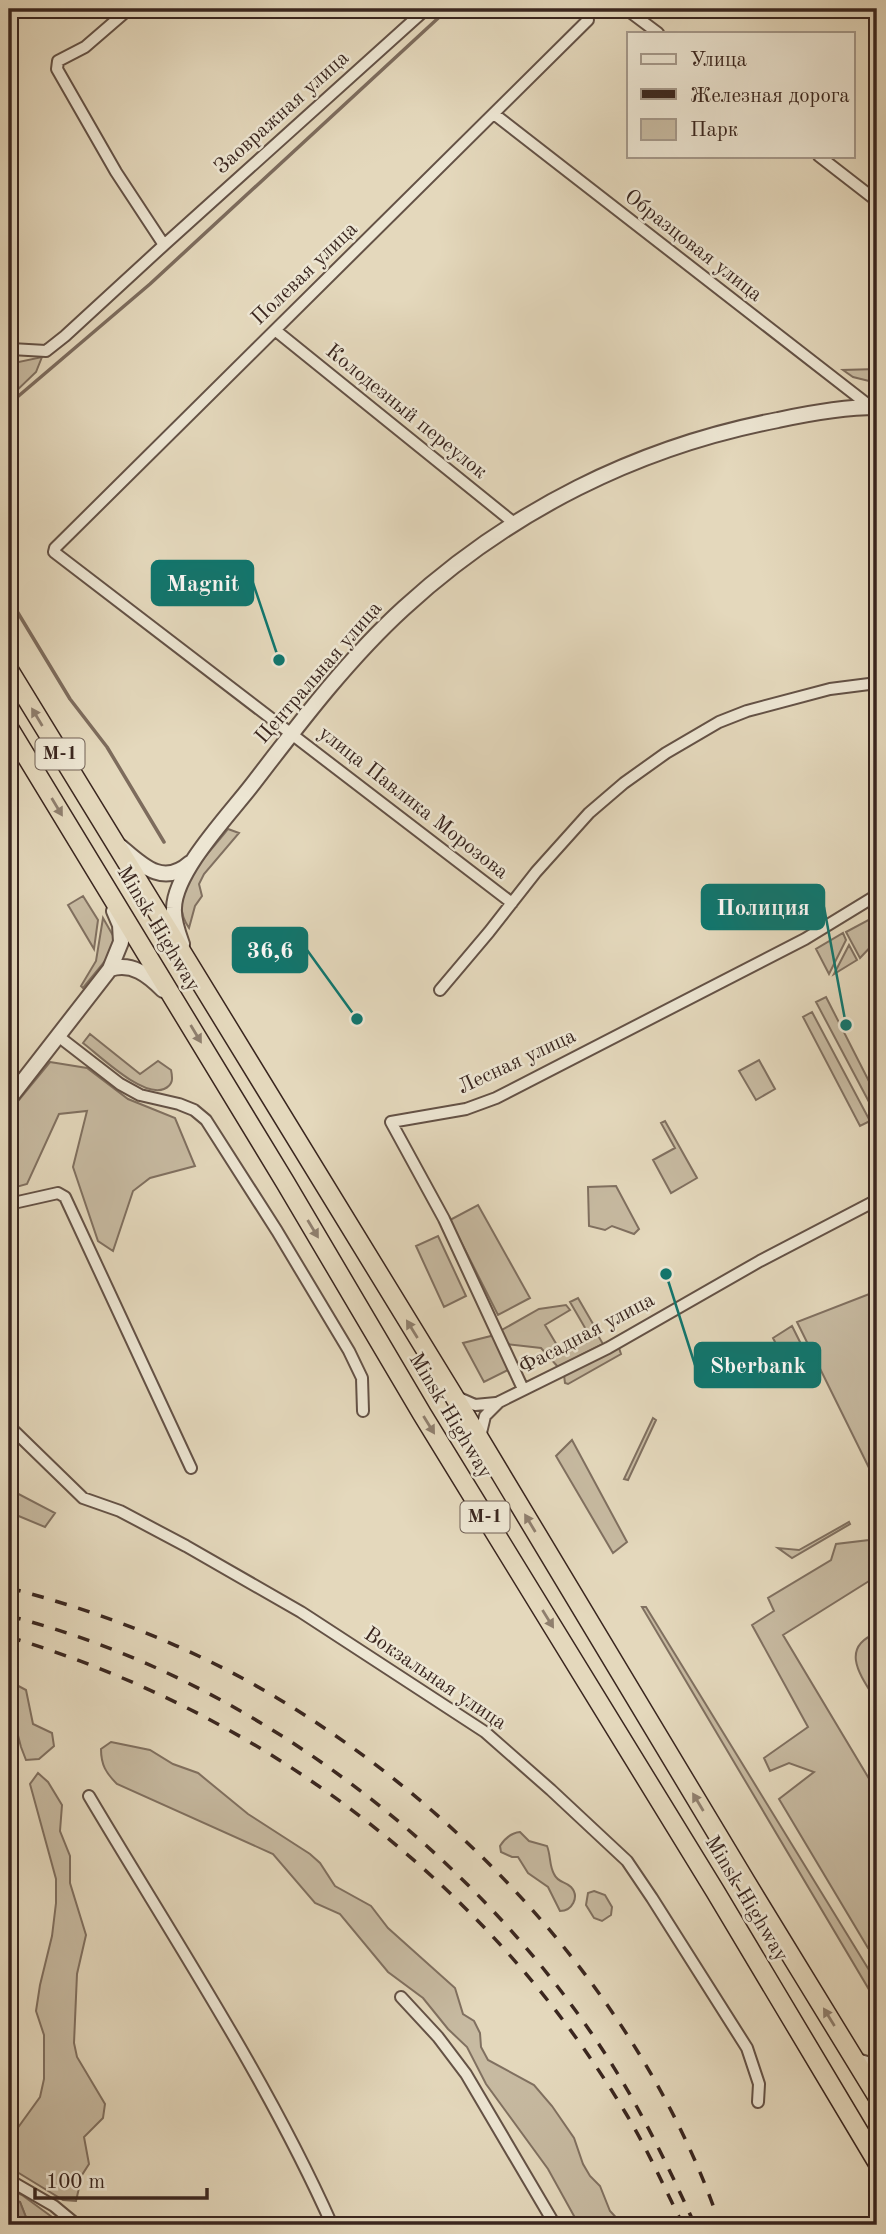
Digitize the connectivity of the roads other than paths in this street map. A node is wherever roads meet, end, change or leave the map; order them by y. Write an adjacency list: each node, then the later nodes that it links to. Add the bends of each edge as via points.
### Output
1 (129, 9): 9 (street, via 85,47 58,61 57,69)
2 (426, 9): 9 (street, Заовражная улица)
3 (626, 9): 5 (street)
4 (588, 20): 6 (street, Полевая улица)
5 (657, 32)
6 (494, 114): 10 (street, Полевая улица); 12 (street, Образцовая улица)
7 (821, 158): 8 (street)
8 (877, 201)
9 (164, 245): 11 (street, Заовражная улица, via 46,351 11,349)
10 (275, 330): 13 (street, Колодезный переулок); 14 (street, Полевая улица, via 55,548)
11 (9, 345)
12 (874, 407): 13 (street, Центральная улица, via 817,412 684,442 616,469)
13 (513, 523): 18 (street, Центральная улица, via 404,608)
14 (57, 556): 18 (street, улица Павлика Морозова)
15 (9, 670): 19 (highway, Minsk Highway / М-1, one-way to 15)
16 (877, 683): 23 (street, via 830,689 747,711 666,752 589,813)
17 (9, 728): 21 (highway, Minsk Highway / М-1, one-way to 21)
18 (292, 733): 20 (street, Центральная улица); 23 (street, улица Павлика Морозова)
19 (111, 838): 20 (street, via 157,874 172,874); 24 (highway, Minsk Highway / М-1)
20 (194, 860): 24 (street, Центральная улица, via 176,891 173,911)
21 (96, 871): 25 (street, via 120,925 121,942); 27 (highway, Minsk Highway / М-1)
22 (877, 895): 32 (street, Лесная улица, via 793,945 496,1098 466,1109 391,1122 443,1218)
23 (512, 903): 26 (street)
24 (188, 966): 33 (highway, Minsk Highway / М-1, one-way to 24)
25 (110, 969): 27 (street, via 119,966 143,972); 28 (street)
26 (440, 990)
27 (178, 1006): 45 (highway, Minsk Highway / М-1, one-way to 45)
28 (58, 1036): 29 (street); 35 (street, via 120,1084 140,1095 194,1110 206,1120 349,1351 362,1378)
29 (9, 1099)
30 (877, 1200): 32 (street, Фасадная улица, via 608,1348)
31 (9, 1204): 38 (street, via 58,1193 65,1197)
32 (523, 1389): 34 (street, Фасадная улица)
33 (452, 1393): 34 (street, Фасадная улица, via 475,1405); 37 (highway, Minsk Highway / М-1)
34 (499, 1402): 37 (street, Фасадная улица, via 482,1421)
35 (363, 1411)
36 (9, 1426): 44 (street, Вокзальная улица, via 83,1498 120,1511 301,1612 485,1732 551,1790 627,1861 652,1898 747,2048 759,2084)
37 (480, 1440): 41 (highway, Minsk Highway / М-1, one-way to 37)
38 (191, 1468)
39 (89, 1796): 48 (street, via 243,2054)
40 (401, 1997): 49 (street, via 466,2074)
41 (854, 2058): 42 (street); 43 (highway, Minsk Highway / М-1)
42 (877, 2065)
43 (877, 2096)
44 (758, 2102)
45 (877, 2162)
46 (9, 2180): 47 (street)
47 (77, 2225)
48 (332, 2225)
49 (555, 2225)

